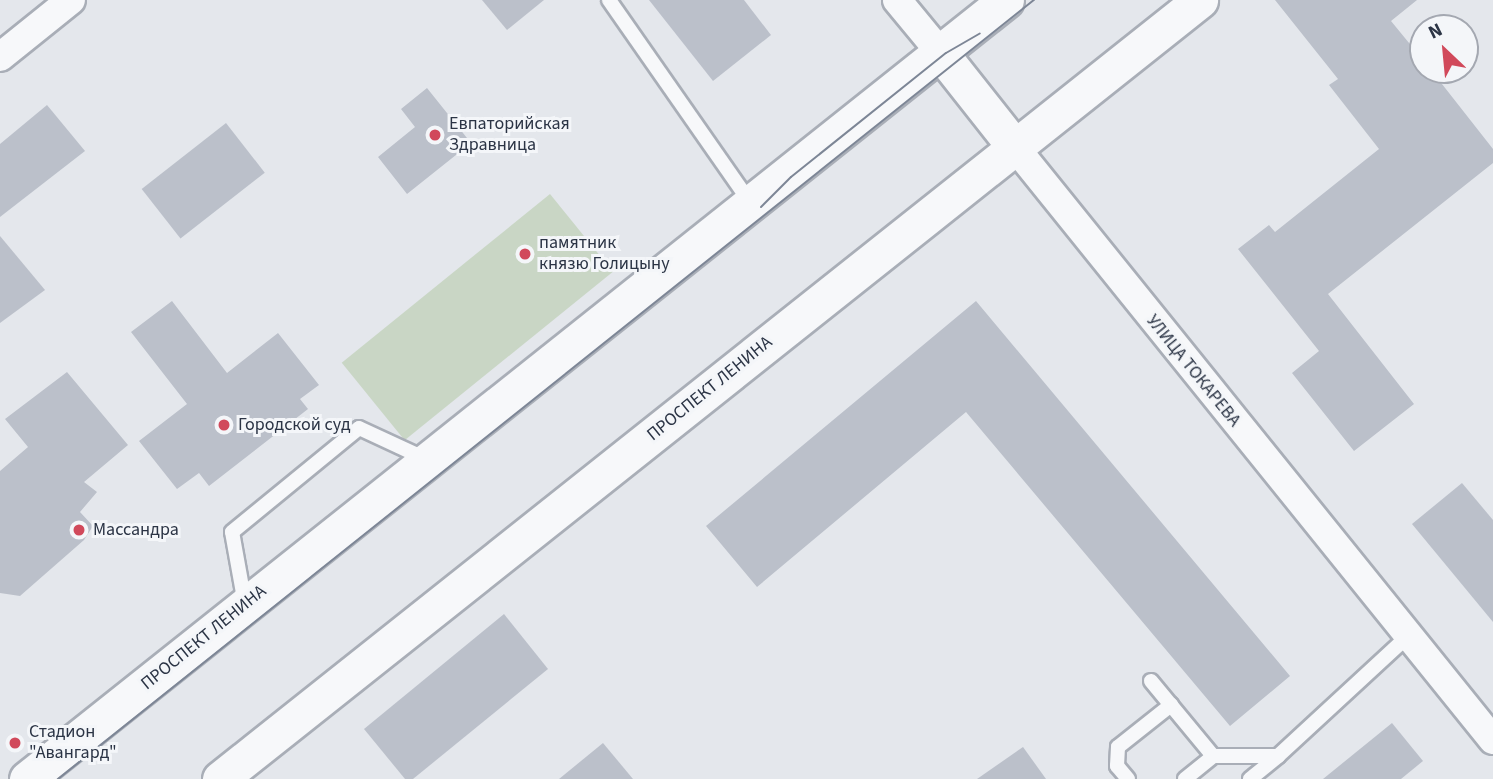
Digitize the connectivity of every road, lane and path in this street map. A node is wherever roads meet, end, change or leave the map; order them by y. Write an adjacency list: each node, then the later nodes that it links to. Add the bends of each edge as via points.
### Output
1 (71, 0): 7 (street)
2 (609, 0): 9 (lane)
3 (897, 0): 6 (street, УЛИЦА ТОКАРЕВА)
4 (1006, 0): 6 (street, ПРОСПЕКТ ЛЕНИНА)
5 (1200, 0): 8 (street, ПРОСПЕКТ ЛЕНИНА)
6 (939, 51): 8 (street, УЛИЦА ТОКАРЕВА); 9 (street, ПРОСПЕКТ ЛЕНИНА)
7 (0, 57)
8 (1014, 146): 12 (street, УЛИЦА ТОКАРЕВА); 19 (street, ПРОСПЕКТ ЛЕНИНА)
9 (751, 204): 10 (street, ПРОСПЕКТ ЛЕНИНА)
10 (427, 460): 11 (street, ПРОСПЕКТ ЛЕНИНА); 11 (lane, via 359,428 232,532)
11 (245, 605): 18 (street, ПРОСПЕКТ ЛЕНИНА)
12 (1406, 638): 15 (street, УЛИЦА ТОКАРЕВА); 17 (lane)
13 (1151, 681): 14 (lane)
14 (1171, 705): 16 (lane); 20 (lane, via 1118,747 1116,765)
15 (1493, 740)
16 (1213, 756): 17 (lane); 21 (lane)
17 (1278, 756): 22 (lane)
18 (27, 779)
19 (220, 779)
20 (1128, 779)
21 (1185, 779)
22 (1250, 779)

